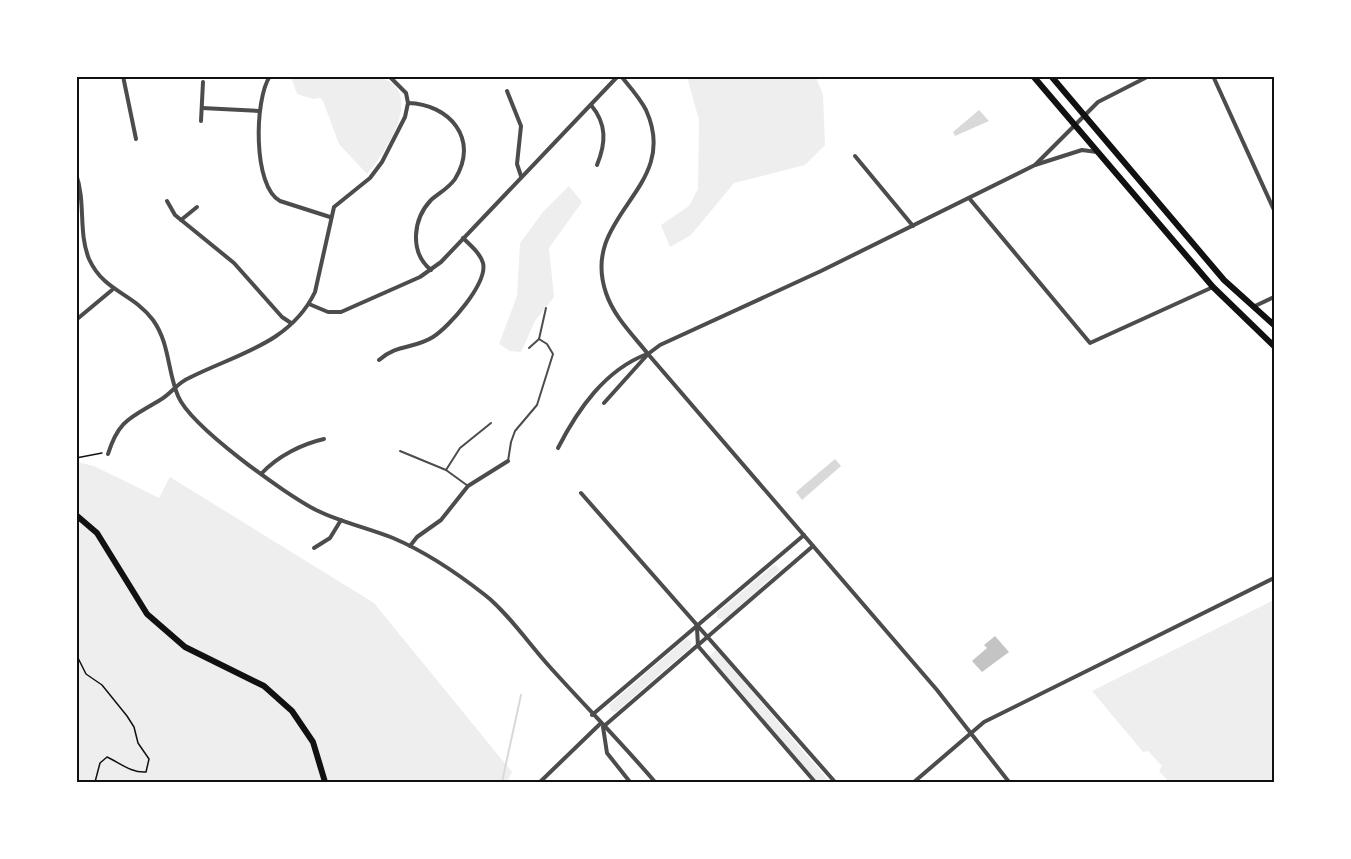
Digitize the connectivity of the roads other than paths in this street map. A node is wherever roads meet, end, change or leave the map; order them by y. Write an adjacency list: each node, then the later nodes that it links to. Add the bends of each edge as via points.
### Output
1 (123, 76): 18 (street)
2 (270, 76): 14 (street)
3 (389, 76): 11 (street, via 406,93)
4 (620, 76): 12 (street); 47 (street, via 646,111 653,147 645,180 608,234 601,271 611,305)
5 (1033, 76): 17 (main road)
6 (1051, 76): 15 (main road)
7 (1149, 76): 15 (street, via 1104,98)
8 (1213, 76): 29 (street)
9 (203, 82): 13 (street)
10 (507, 91): 24 (street, via 521,126 517,164)
11 (408, 103): 30 (street, via 382,162 370,178 334,207); 34 (street, via 425,103 442,111 457,127 464,146 455,179 432,200 417,223 419,256)
12 (591, 105): 21 (street, via 604,129); 24 (street)
13 (202, 108): 14 (street); 16 (street)
14 (259, 111): 30 (street, via 263,177 268,191 280,201)
15 (1084, 114): 17 (street); 39 (main road, via 1224,280)
16 (201, 121)
17 (1075, 125): 19 (main road); 22 (street)
18 (136, 139)
19 (1097, 153): 22 (street, via 1082,150); 35 (main road)
20 (855, 156): 32 (street)
21 (597, 165)
22 (1035, 165): 26 (street)
23 (76, 174): 25 (street)
24 (520, 176): 33 (street)
25 (78, 182): 36 (street, via 88,255 97,274)
26 (969, 198): 32 (street); 35 (street, via 1090,343)
27 (167, 201): 31 (street)
28 (197, 207): 31 (street)
29 (1275, 210)
30 (330, 217): 38 (street, via 315,292)
31 (181, 220): 42 (street, via 234,263)
32 (913, 226): 47 (street)
33 (463, 238): 34 (street); 48 (street, via 483,265 481,283 446,327 423,342 392,350)
34 (431, 270): 38 (street, via 341,312 328,312)
35 (1213, 287): 45 (main road)
36 (112, 290): 41 (street); 49 (street, via 134,301 155,323 166,342)
37 (1275, 297): 39 (street)
38 (309, 304): 42 (street)
39 (1255, 306): 43 (main road)
40 (546, 308): 44 (lane)
41 (76, 320)
42 (291, 323): 49 (street, via 264,346)
43 (1275, 325)
44 (539, 339): 46 (lane); 56 (lane, via 553,354 537,405 515,430)
45 (1275, 346)
46 (529, 348)
47 (648, 354): 50 (street); 53 (street, via 627,362 583,404); 63 (street)
48 (379, 360)
49 (176, 386): 55 (street, via 117,428); 58 (street, via 184,407 247,465)
50 (604, 402)
51 (491, 423): 57 (lane, via 460,448)
52 (324, 439): 58 (street, via 307,443 270,464)
53 (558, 448)
54 (400, 451): 57 (lane)
55 (108, 454)
56 (508, 461): 59 (street)
57 (446, 470): 59 (lane)
58 (262, 473): 62 (street, via 274,486)
59 (468, 486): 64 (street, via 441,520)
60 (581, 493): 68 (street)
61 (76, 515): 74 (main road, via 97,533 147,614 185,647 264,686 292,711 313,742)
62 (340, 520): 64 (street); 66 (street, via 330,538)
63 (804, 535): 65 (street); 68 (street)
64 (410, 546): 71 (street, via 488,597)
65 (813, 546): 69 (street); 73 (street)
66 (314, 548)
67 (1275, 578): 73 (street, via 984,722)
68 (697, 627): 69 (street); 70 (street); 71 (street)
69 (708, 636): 70 (street); 79 (street)
70 (698, 646): 72 (street); 78 (street)
71 (592, 715): 72 (street)
72 (602, 725): 75 (street); 76 (street, via 607,753); 77 (street)
73 (971, 734): 80 (street); 81 (street)
74 (325, 783)
75 (540, 783)
76 (630, 783)
77 (655, 783)
78 (815, 783)
79 (835, 783)
80 (914, 783)
81 (1009, 783)

